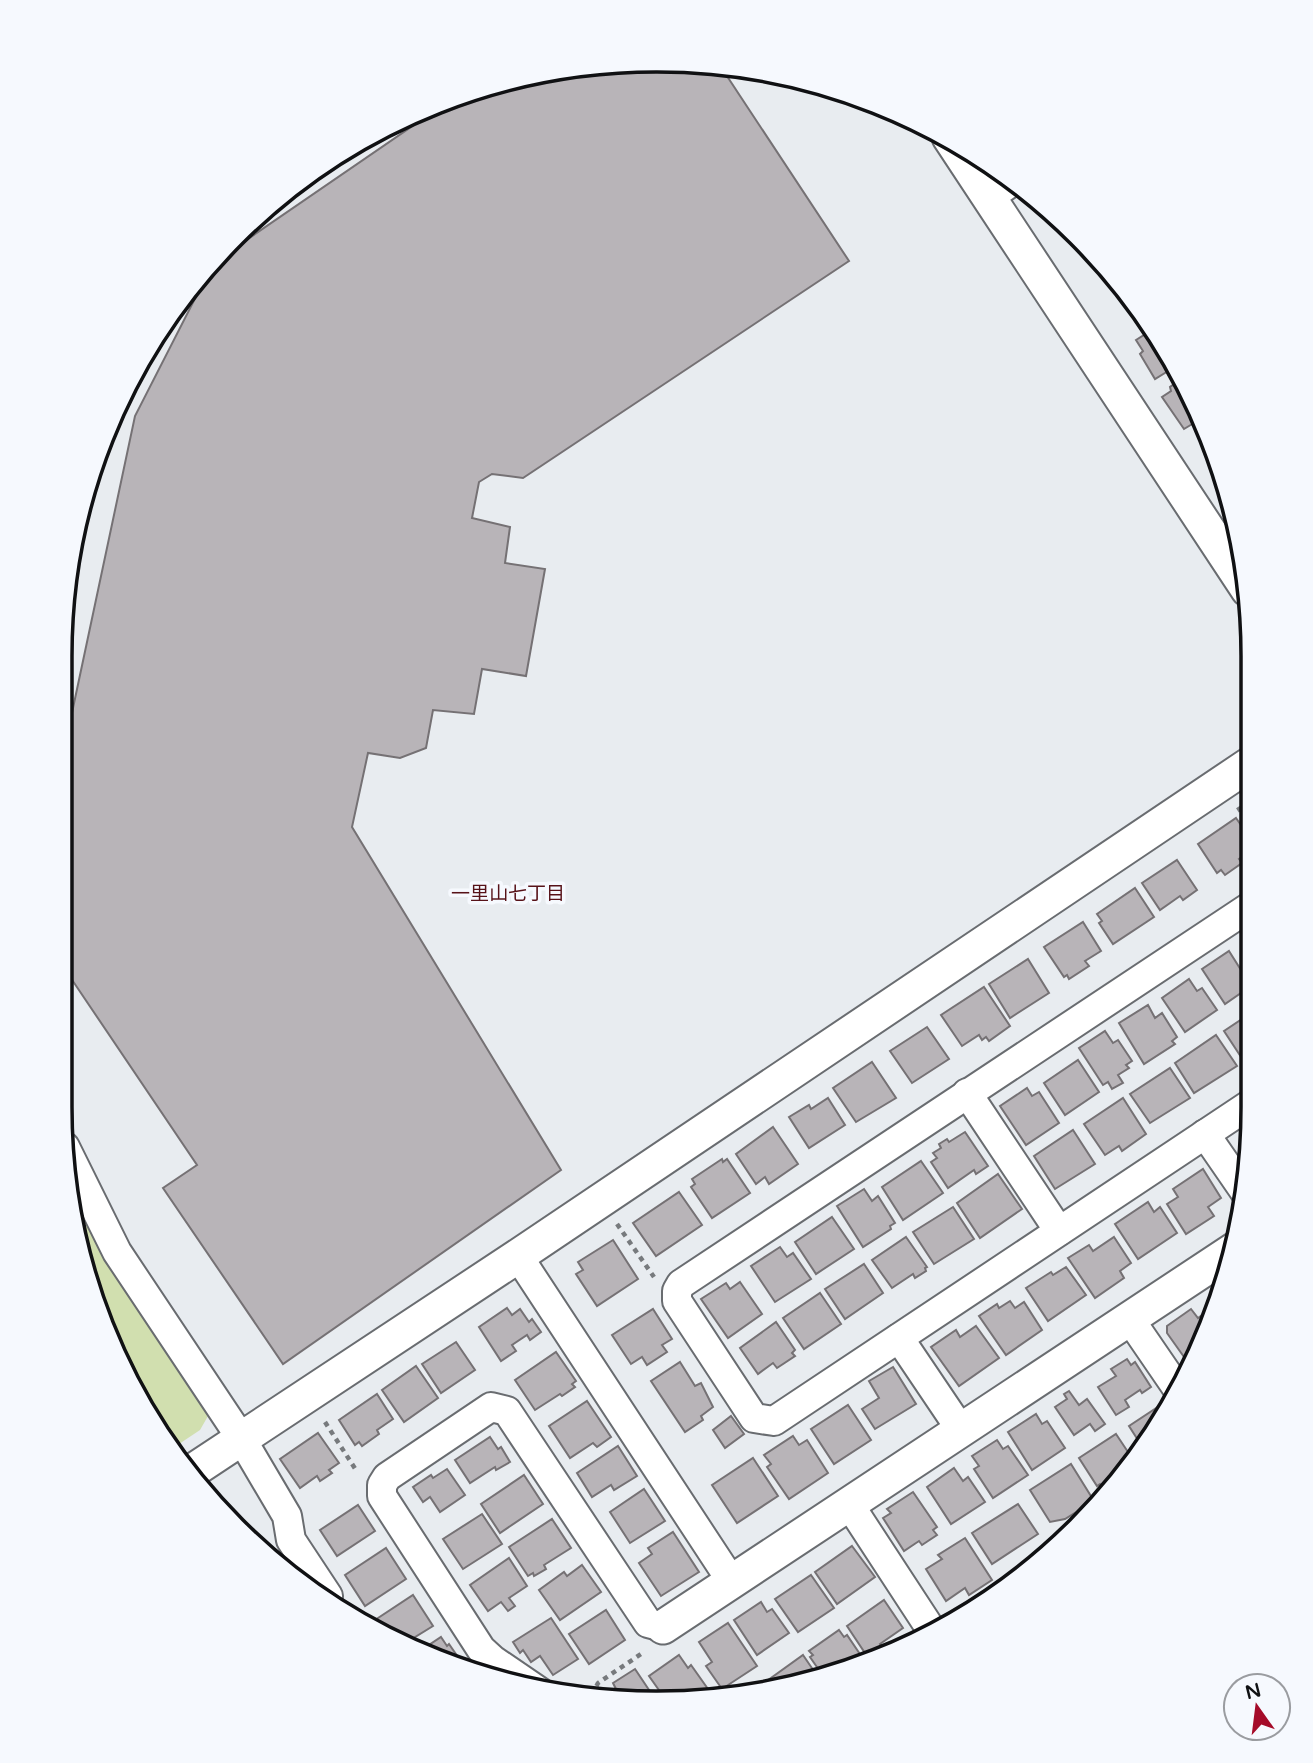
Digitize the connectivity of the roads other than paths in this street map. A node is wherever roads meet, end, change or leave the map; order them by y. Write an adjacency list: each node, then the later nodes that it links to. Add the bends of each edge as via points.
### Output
1 (977, 168): 2 (street)
2 (998, 191): 3 (street)
3 (1234, 568)
4 (1241, 771): 12 (street)
5 (1241, 913): 6 (street)
6 (967, 1093): 11 (street); 15 (street, via 681,1284 677,1291 677,1301 754,1418 774,1422)
7 (1241, 1110): 8 (street)
8 (1205, 1134): 10 (street); 11 (street)
9 (75, 1168): 18 (street, via 117,1252)
10 (1236, 1179)
11 (1059, 1231): 15 (street)
12 (518, 1256): 18 (street); 21 (street)
13 (1221, 1258): 14 (street)
14 (1129, 1318): 16 (street); 17 (street)
15 (899, 1338): 17 (street)
16 (1172, 1381)
17 (961, 1430): 20 (street)
18 (240, 1438): 19 (street); 22 (street, via 287,1516 290,1541)
19 (197, 1468)
20 (849, 1504): 21 (street); 23 (street)
21 (732, 1582): 24 (street)
22 (320, 1584)
23 (928, 1624)
24 (663, 1627): 25 (street, via 648,1623 507,1410 491,1407 387,1477 382,1496 481,1649)
25 (511, 1673)

